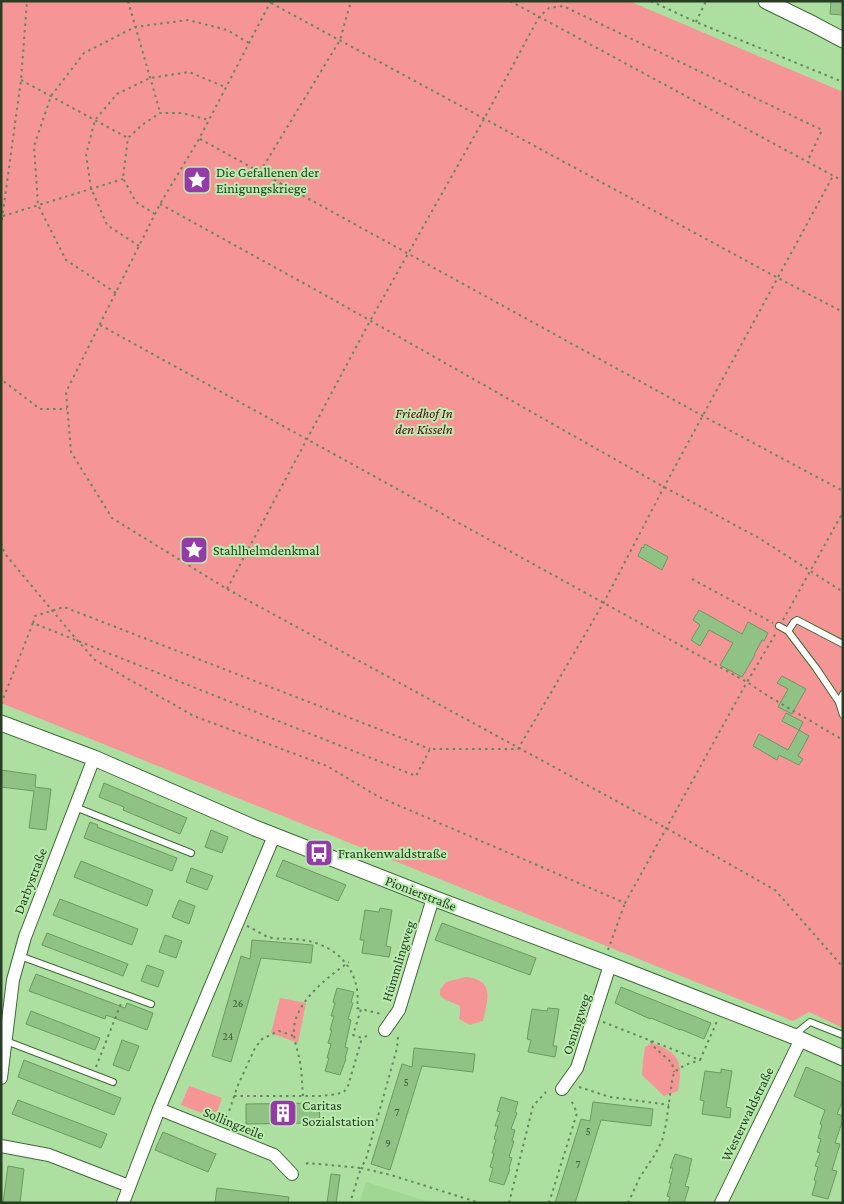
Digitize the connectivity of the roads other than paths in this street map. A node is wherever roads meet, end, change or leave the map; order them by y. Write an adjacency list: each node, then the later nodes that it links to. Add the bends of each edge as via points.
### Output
1 (766, 1): 2 (street)
2 (843, 40)
3 (779, 626): 4 (lane)
4 (788, 631): 5 (lane, via 797,620); 7 (lane)
5 (843, 644)
6 (843, 694): 7 (lane)
7 (838, 702): 8 (lane)
8 (843, 715)
9 (1, 723): 10 (street, Pionierstraße)
10 (94, 758): 11 (street, Darbystraße); 12 (street, Pionierstraße)
11 (75, 808): 13 (lane); 15 (street, Darbystraße)
12 (274, 836): 14 (street, Pionierstraße); 26 (street)
13 (191, 853)
14 (433, 898): 16 (street, Pionierstraße); 18 (street, Hümmlingweg, via 399,1010)
15 (20, 956): 17 (lane); 21 (street, Darbystraße, via 13,980)
16 (607, 964): 20 (street, Pionierstraße); 25 (street, Osningweg, via 577,1068)
17 (151, 1004)
18 (385, 1030)
19 (843, 1035): 20 (lane, via 810,1022)
20 (797, 1037): 22 (street, Pionierstraße); 31 (street, Westerwaldstraße)
21 (6, 1041): 23 (street, Darbystraße); 24 (lane)
22 (843, 1058)
23 (1, 1078)
24 (114, 1082)
25 (562, 1089)
26 (159, 1109): 28 (street, Sollingzeile, via 274,1155); 29 (street)
27 (1, 1146): 29 (street, via 49,1155)
28 (292, 1174)
29 (129, 1186): 30 (street)
30 (123, 1203)
31 (721, 1203)

